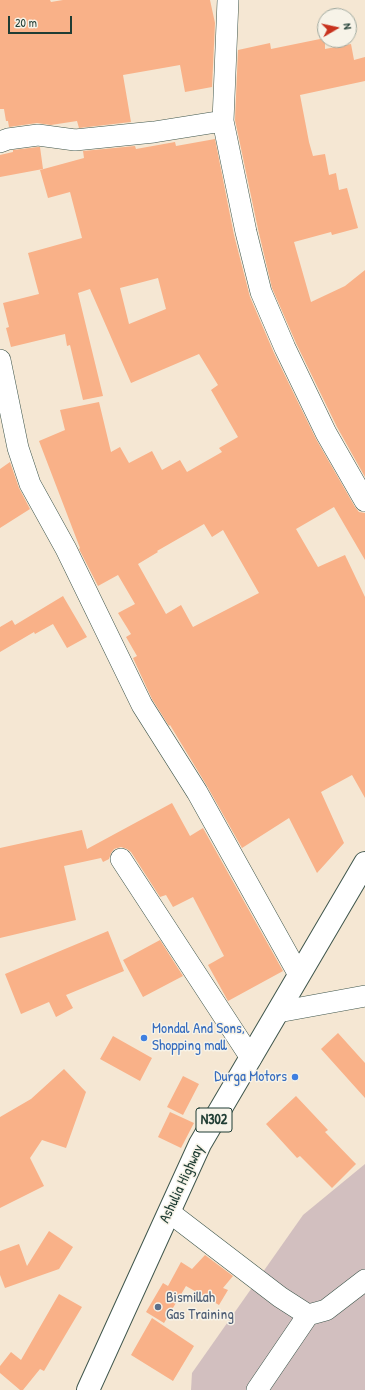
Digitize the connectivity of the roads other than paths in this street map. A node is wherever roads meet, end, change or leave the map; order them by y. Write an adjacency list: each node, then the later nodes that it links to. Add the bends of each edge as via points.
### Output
1 (228, 0): 2 (street)
2 (223, 122): 3 (street, via 75,140 38,135); 5 (street, via 261,292 326,432)
3 (0, 142)
4 (0, 360): 8 (street, via 18,448 30,484 66,549 142,705 197,792)
5 (365, 501)
6 (121, 859): 11 (street)
7 (365, 863): 8 (highway, Ashulia Highway / N302)
8 (299, 975): 10 (highway, Ashulia Highway / N302)
9 (365, 996): 10 (street)
10 (278, 1012): 11 (highway, Ashulia Highway / N302)
11 (251, 1058): 12 (highway, Ashulia Highway / N302, via 200,1144)
12 (169, 1212): 14 (street, via 280,1297); 15 (highway, Ashulia Highway / N302)
13 (365, 1280): 14 (street, via 326,1310)
14 (308, 1315): 16 (street)
15 (88, 1390)
16 (257, 1390)

